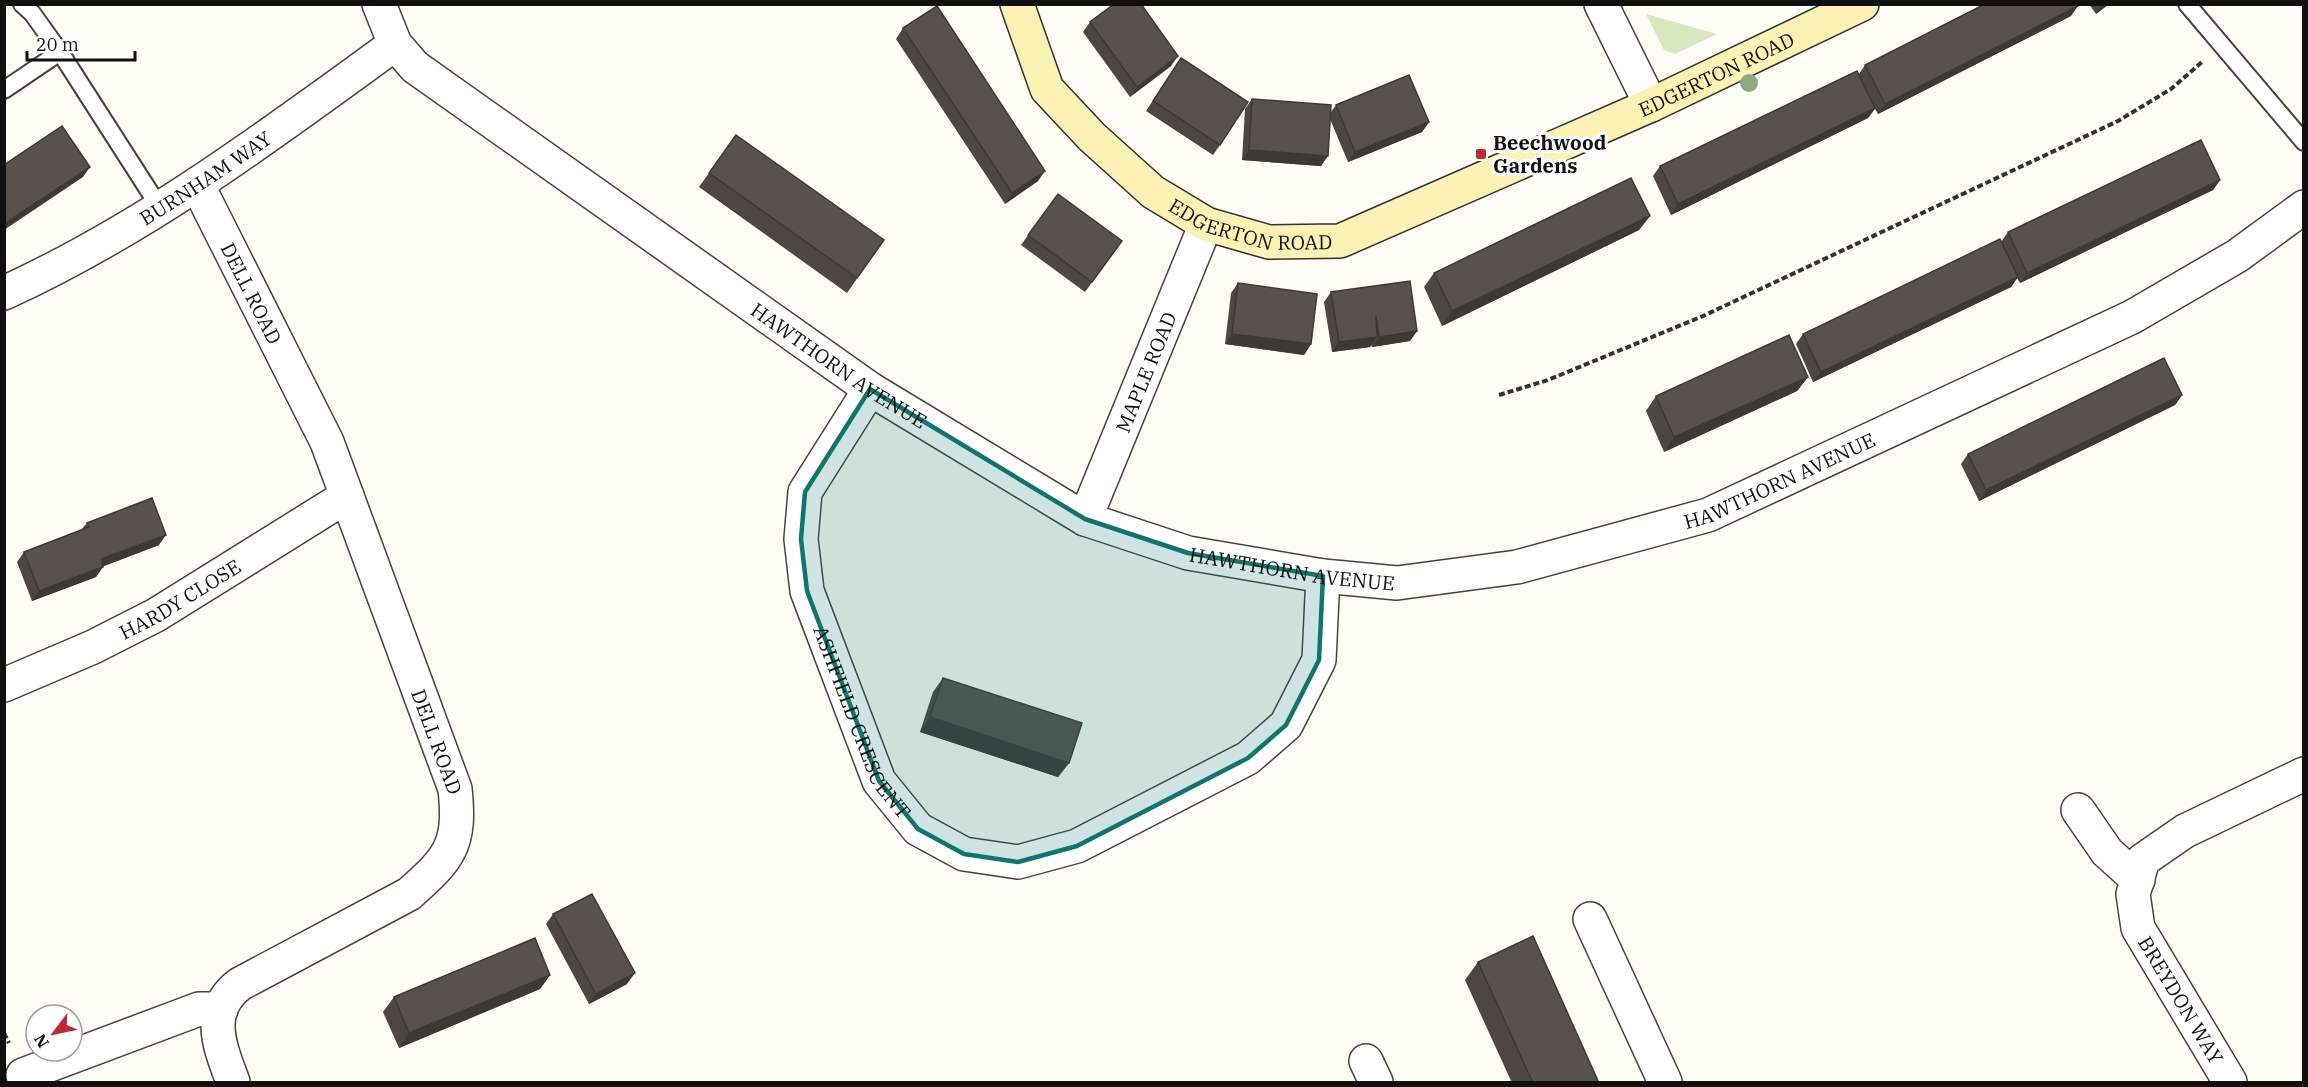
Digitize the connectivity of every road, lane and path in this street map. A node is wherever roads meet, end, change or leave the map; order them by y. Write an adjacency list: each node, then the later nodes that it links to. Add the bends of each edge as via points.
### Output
1 (22, 4): 9 (lane)
2 (379, 4): 7 (street, HAWTHORN AVENUE)
3 (1017, 4): 16 (street, EDGERTON ROAD, via 1047,89 1092,137 1153,192)
4 (1601, 4): 11 (street)
5 (1862, 4): 11 (street, EDGERTON ROAD)
6 (2187, 4): 8 (lane)
7 (395, 44): 13 (street, BURNHAM WAY, via 225,168); 18 (street, HAWTHORN AVENUE, via 415,67)
8 (2221, 45): 12 (lane); 19 (path, via 2171,88 2118,120 1703,316 1548,380)
9 (60, 52): 10 (lane); 15 (lane)
10 (4, 90)
11 (1651, 105): 16 (street, EDGERTON ROAD, via 1340,241 1269,242)
12 (2304, 142)
13 (197, 184): 15 (street, BURNHAM WAY); 20 (street, DELL ROAD, via 327,442)
14 (2304, 207): 22 (street, HAWTHORN AVENUE, via 2237,256 2132,317 1708,515 1517,567 1397,583)
15 (160, 208): 17 (street, BURNHAM WAY, via 71,261)
16 (1206, 224): 21 (street, MAPLE ROAD)
17 (4, 293)
18 (870, 389): 21 (street, HAWTHORN AVENUE); 22 (street, ASHFIELD CRESCENT, via 805,492 801,539 807,591 879,781 918,829 964,854 1018,862 1077,846 1248,758 1286,725 1319,660)
19 (1499, 395)
20 (347, 496): 23 (street, HARDY CLOSE, via 156,615); 28 (street, DELL ROAD, via 454,789 456,833 448,855 409,894 240,984 228,993)
21 (1085, 519): 22 (street, HAWTHORN AVENUE, via 1188,553)
22 (1323, 576)
23 (4, 685)
24 (2304, 774): 26 (street, BREYDON WAY, via 2185,831 2143,860)
25 (2078, 810): 26 (street, via 2107,852)
26 (2138, 880): 32 (street, BREYDON WAY, via 2133,894 2138,928)
27 (1590, 919): 31 (street)
28 (221, 1009): 29 (street, via 199,1009); 30 (street, via 218,1041)
29 (23, 1075)
30 (232, 1083)
31 (1665, 1083)
32 (2230, 1083)

